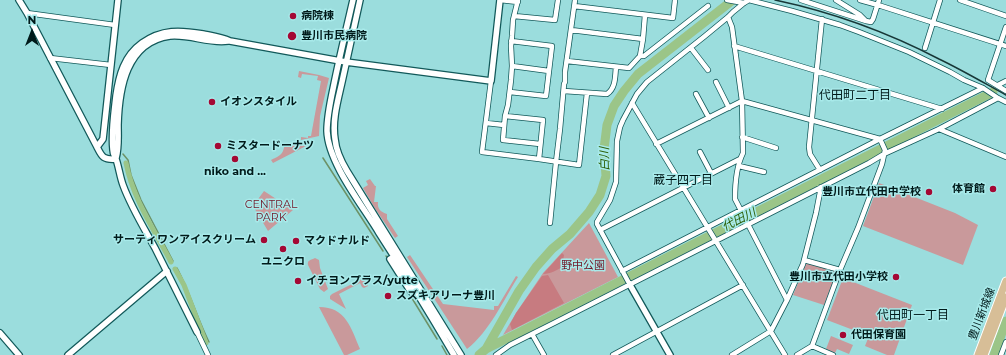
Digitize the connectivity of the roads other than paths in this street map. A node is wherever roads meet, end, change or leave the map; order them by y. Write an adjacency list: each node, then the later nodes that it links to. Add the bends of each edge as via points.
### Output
1 (19, 0): 20 (street)
2 (118, 0): 28 (street)
3 (353, 0): 40 (street)
4 (360, 0): 42 (street)
5 (500, 0): 15 (street); 49 (street)
6 (558, 0): 22 (street, via 555,20)
7 (575, 0): 18 (street)
8 (675, 0): 21 (street, via 673,18)
9 (727, 0): 17 (street)
10 (801, 0): 26 (street)
11 (836, 0): 26 (street, via 860,14)
12 (860, 0): 16 (street, via 873,4)
13 (940, 0): 27 (street)
14 (960, 0): 23 (street)
15 (518, 1): 22 (street)
16 (878, 2): 26 (street, via 873,19 871,22); 27 (street)
17 (742, 3): 24 (street); 25 (street, via 748,0)
18 (574, 6): 21 (street); 30 (street)
19 (708, 6): 38 (street, via 644,56)
20 (27, 14): 28 (street); 39 (street)
21 (645, 15): 31 (street)
22 (514, 16): 32 (street)
23 (1006, 16)
24 (728, 18): 34 (street, via 732,27); 36 (street)
25 (822, 19): 48 (street); 52 (street, via 908,52)
26 (866, 21)
27 (933, 22): 33 (street); 37 (street)
28 (115, 26): 43 (street)
29 (1006, 27): 33 (street)
30 (571, 30): 31 (street); 41 (street)
31 (643, 39): 38 (street)
32 (511, 41): 44 (street); 46 (street, via 552,46)
33 (1000, 44): 35 (street); 53 (street, via 988,80)
34 (734, 46): 48 (street); 59 (street)
35 (1006, 46)
36 (690, 48): 47 (street); 61 (street, via 647,82)
37 (925, 48)
38 (640, 56): 45 (street, via 629,68)
39 (50, 58): 43 (street); 74 (street)
40 (339, 60): 42 (street); 79 (street, via 192,32 171,32 155,36 141,44 123,67 118,85 113,132 113,152); 105 (street, via 328,120 329,146 347,183)
41 (567, 61): 45 (street); 54 (street)
42 (346, 62): 49 (street); 117 (street, via 334,127 339,156)
43 (111, 65): 74 (street, via 103,139)
44 (512, 66): 46 (street); 55 (street)
45 (616, 67): 56 (street, via 614,86 610,92)
46 (549, 70): 55 (street, via 546,96)
47 (708, 70)
48 (817, 71): 63 (street); 66 (street)
49 (490, 81): 67 (street)
50 (1006, 81): 53 (street)
51 (716, 82): 62 (street)
52 (983, 88): 58 (street); 63 (street)
53 (1003, 88)
54 (564, 91): 56 (street); 82 (street)
55 (510, 92): 64 (street)
56 (587, 93): 82 (street, via 579,165)
57 (696, 94): 65 (street)
58 (998, 98): 60 (street); 69 (street)
59 (742, 101): 62 (street); 66 (street); 70 (street)
60 (1006, 102)
61 (632, 103): 73 (street); 93 (street, via 618,136 616,182 610,200 597,222)
62 (729, 108): 65 (street)
63 (942, 109): 71 (street)
64 (505, 116): 68 (street); 72 (street, via 543,120)
65 (709, 118): 73 (street)
66 (811, 120): 71 (street); 84 (street, via 810,154)
67 (486, 123): 68 (street); 80 (street, via 482,152)
68 (504, 125): 72 (street, via 503,140)
69 (939, 129): 77 (street); 78 (street)
70 (742, 137): 75 (street); 81 (street, via 743,153)
71 (880, 141): 77 (street); 84 (street)
72 (540, 144): 80 (street)
73 (656, 144): 87 (street)
74 (97, 147): 79 (street, via 104,158)
75 (776, 148)
76 (700, 152): 86 (street)
77 (884, 152): 88 (street, via 869,163); 97 (street, via 882,164)
78 (1006, 157)
79 (116, 159): 98 (street, via 123,186 132,206)
80 (538, 159): 82 (street)
81 (740, 159): 83 (street); 86 (street)
82 (556, 162): 90 (street)
83 (739, 166): 85 (street); 89 (street, via 735,199)
84 (820, 170): 89 (street)
85 (764, 172)
86 (711, 173): 87 (street)
87 (683, 187): 92 (street); 93 (street)
88 (821, 187): 91 (street); 96 (street)
89 (742, 211): 91 (street); 92 (street)
90 (550, 222)
91 (748, 223): 94 (street); 104 (street)
92 (708, 229): 94 (street); 99 (street)
93 (600, 230): 99 (street)
94 (715, 240): 101 (street); 102 (street)
95 (390, 259): 105 (street, via 409,289)
96 (804, 260): 97 (street); 104 (street)
97 (840, 270): 112 (street)
98 (167, 271): 108 (street); 114 (street)
99 (623, 272): 101 (street)
100 (1006, 281): 103 (main road, 豊川新城線)
101 (629, 283): 106 (street); 110 (street)
102 (744, 285): 106 (street); 107 (street)
103 (1004, 298): 126 (main road, 豊川新城線); 127 (main road, 豊川新城線)
104 (787, 300): 107 (street)
105 (425, 307): 116 (street)
106 (657, 331): 120 (street); 121 (street)
107 (771, 331): 122 (street); 123 (street)
108 (197, 332): 115 (street)
109 (0, 333): 113 (street)
110 (532, 334): 118 (street); 119 (street)
111 (1006, 342): 128 (street)
112 (812, 346): 124 (street); 125 (street)
113 (19, 355)
114 (68, 355)
115 (208, 355)
116 (454, 355)
117 (462, 355)
118 (496, 355)
119 (544, 355)
120 (613, 355)
121 (670, 355)
122 (732, 355)
123 (785, 355)
124 (797, 355)
125 (833, 355)
126 (978, 355)
127 (984, 355)
128 (1001, 355)

